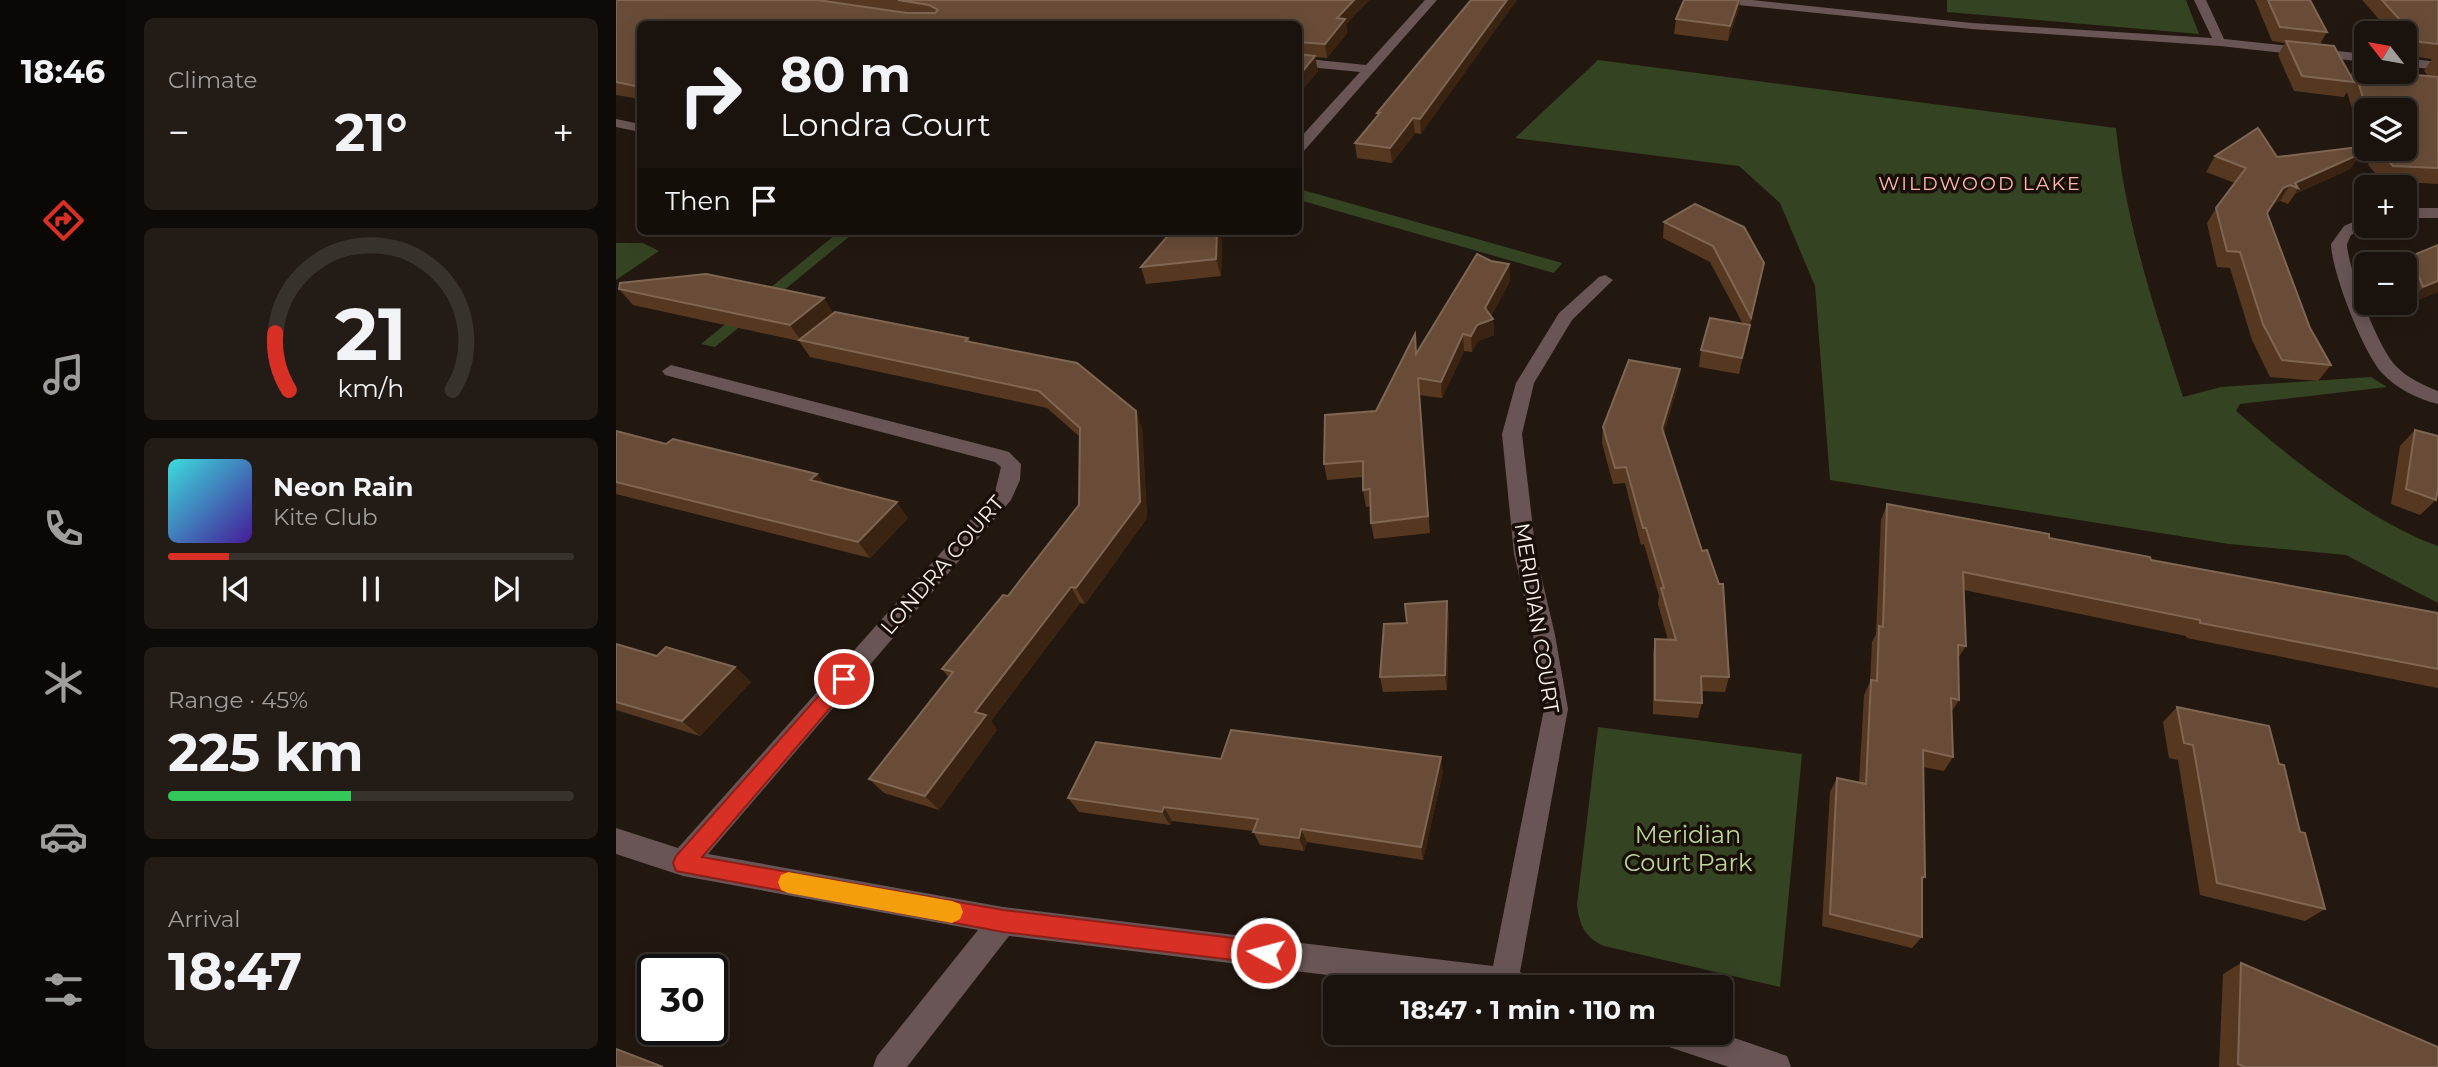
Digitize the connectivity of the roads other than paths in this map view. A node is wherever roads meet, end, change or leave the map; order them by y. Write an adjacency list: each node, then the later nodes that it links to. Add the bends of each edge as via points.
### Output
1 (1431, 0): 9 (street)
2 (1718, 0): 4 (street, via 1972,26)
3 (2200, 0): 4 (street)
4 (2220, 42): 5 (street)
5 (2354, 57)
6 (1302, 62): 9 (street)
7 (2417, 64): 8 (street)
8 (2438, 66)
9 (1369, 69): 12 (street)
10 (616, 123): 11 (street)
11 (637, 127)
12 (1302, 144)
13 (2417, 213): 14 (street)
14 (2438, 213)
15 (2354, 228): 18 (street, via 2343,234 2338,247 2346,277 2385,364 2398,378)
16 (1605, 280): 23 (street, MERIDIAN COURT, via 1565,317 1531,372 1512,434 1525,554 1556,709)
17 (671, 371): 20 (street, LONDRA COURT, via 1002,457 1011,464 1004,495)
18 (2438, 398)
19 (616, 841): 20 (street)
20 (683, 863): 21 (street)
21 (1003, 921): 22 (street); 25 (street)
22 (1439, 975)
23 (1513, 975)
24 (1708, 1045): 26 (street)
25 (888, 1067)
26 (1776, 1067)

